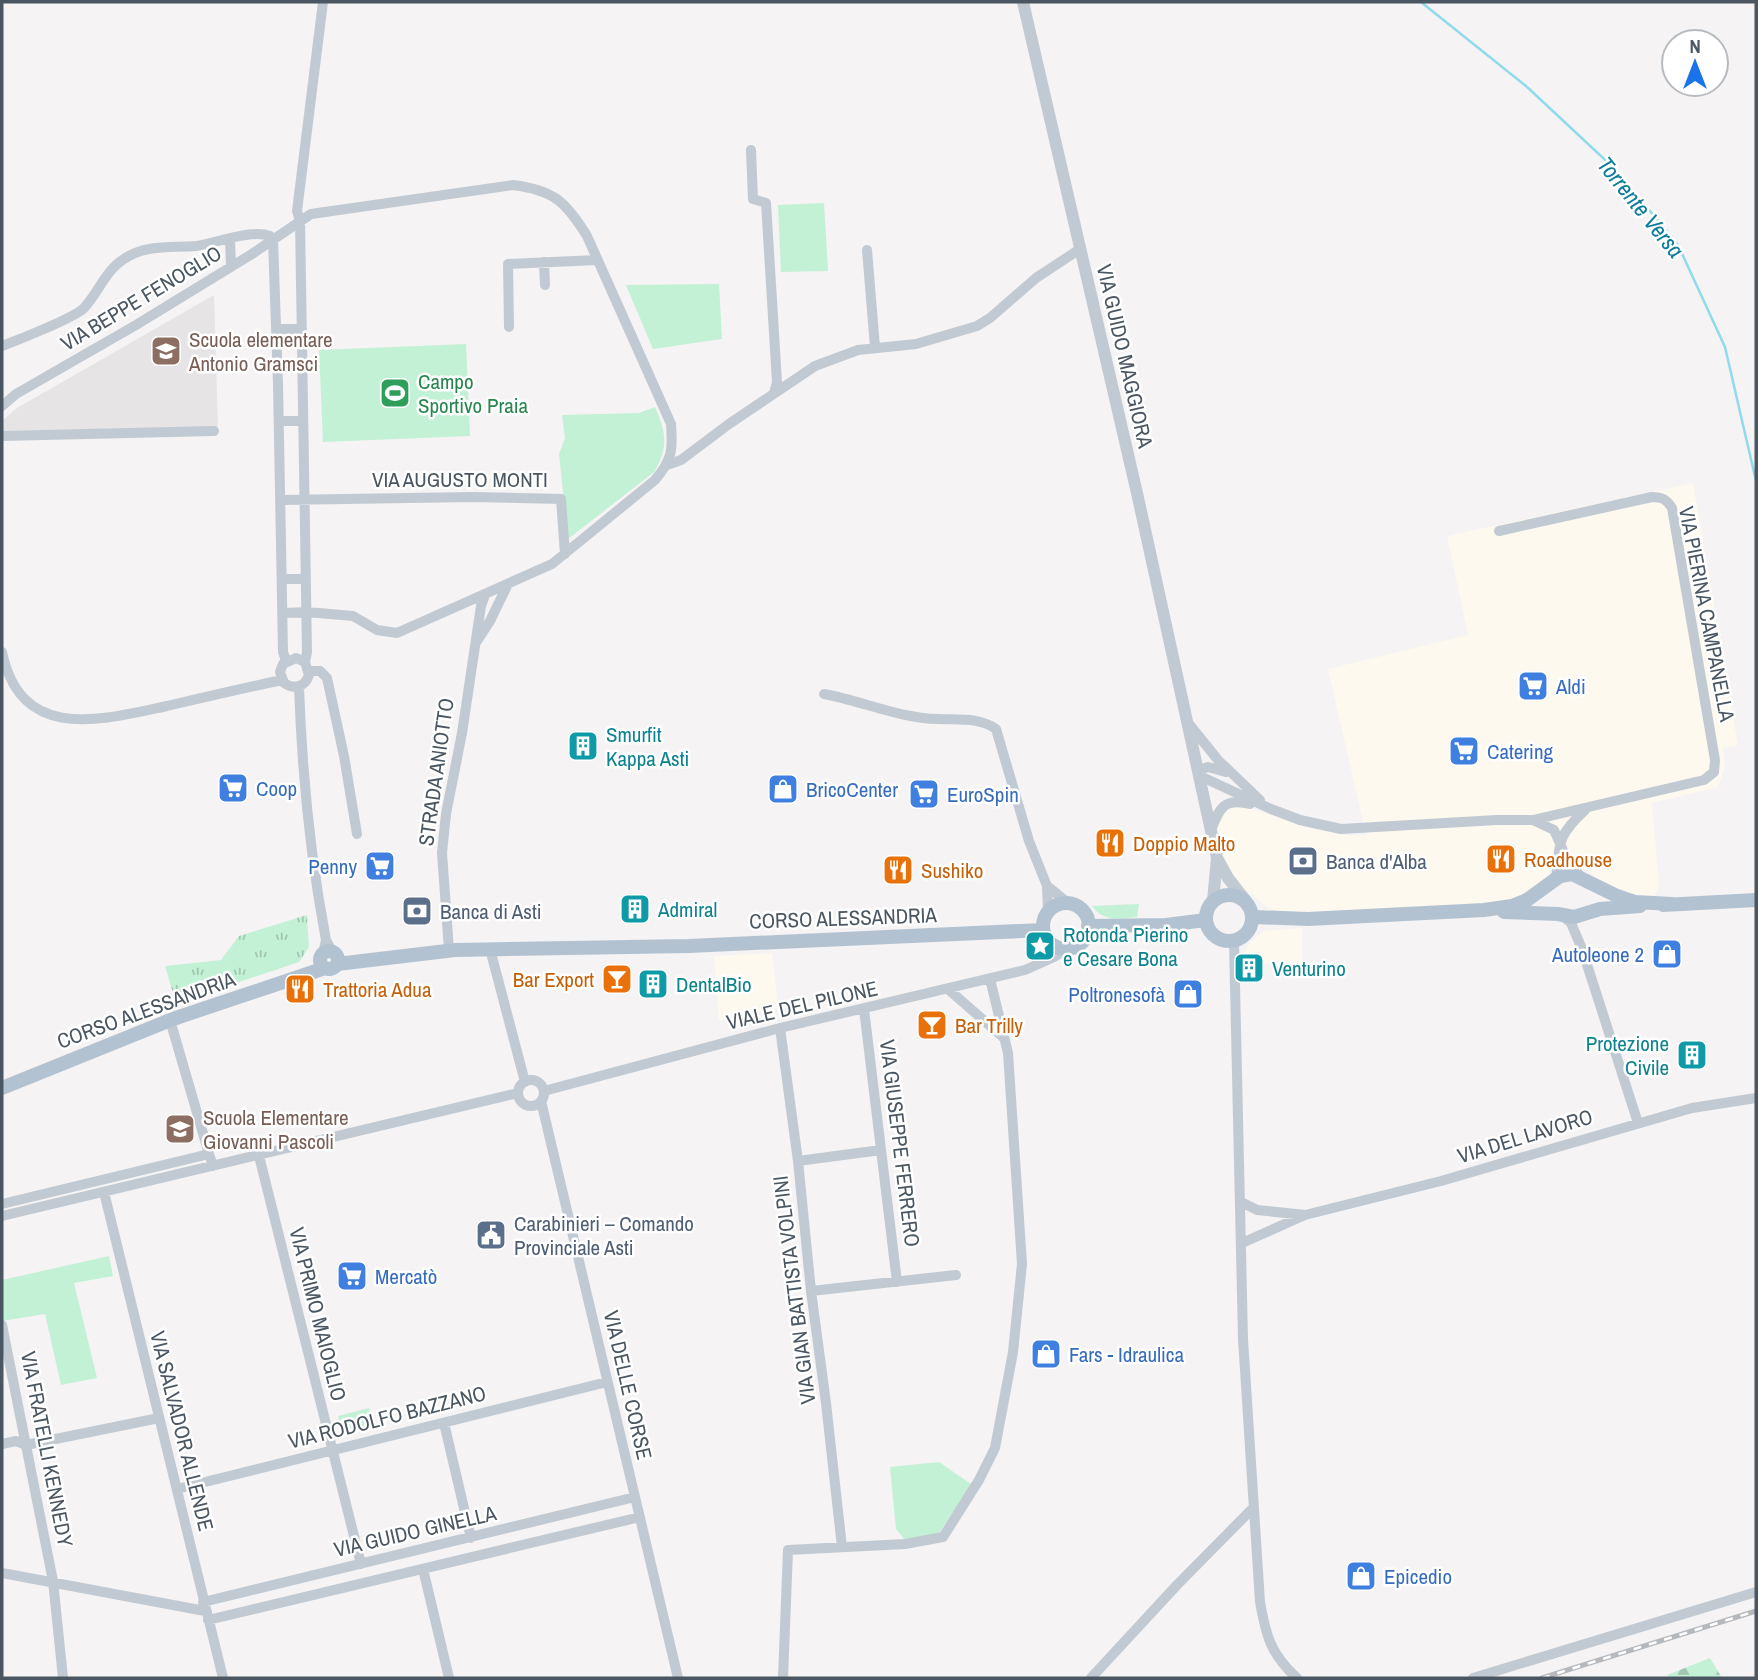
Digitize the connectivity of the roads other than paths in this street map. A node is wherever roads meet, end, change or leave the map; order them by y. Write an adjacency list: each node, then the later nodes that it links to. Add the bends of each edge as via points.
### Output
1 (323, 2): 4 (street, via 298,197)
2 (1023, 2): 7 (street, VIA GUIDO MAGGIORA)
3 (751, 150): 18 (street, via 752,199 766,203)
4 (300, 221): 6 (street, VIA BEPPE FENOGLIO); 9 (street, VIA BEPPE FENOGLIO, via 320,212 513,185 537,188 574,214); 15 (street)
5 (229, 240): 6 (street, via 266,234); 11 (street); 16 (street, via 167,246 122,259 83,310)
6 (272, 240): 11 (street, VIA BEPPE FENOGLIO); 14 (street)
7 (1080, 249): 17 (street, via 977,326 916,344); 42 (street, VIA GUIDO MAGGIORA)
8 (867, 250): 17 (street)
9 (597, 260): 10 (street); 24 (street, VIA BEPPE FENOGLIO, via 671,424 673,442)
10 (544, 262): 12 (street); 13 (street, via 506,266)
11 (231, 267): 19 (street, VIA BEPPE FENOGLIO)
12 (545, 285)
13 (509, 327)
14 (276, 329): 15 (street); 20 (street)
15 (302, 329): 21 (street)
16 (2, 346)
17 (875, 347): 18 (street, via 815,366)
18 (774, 393): 24 (street, via 681,460)
19 (2, 406)
20 (279, 421): 21 (street); 26 (street)
21 (303, 421): 25 (street)
22 (214, 431): 23 (street)
23 (2, 436)
24 (667, 465): 28 (street)
25 (305, 499): 26 (street, VIA AUGUSTO MONTI); 28 (street, VIA AUGUSTO MONTI, via 561,499); 30 (street)
26 (281, 500): 29 (street)
27 (1499, 531): 46 (street, VIA PIERINA CAMPANELLA, via 1651,497 1664,499 1672,508 1716,767 1704,780)
28 (565, 554): 31 (street)
29 (283, 579): 30 (street); 34 (street)
30 (306, 579): 33 (street)
31 (508, 584): 32 (street); 35 (street, STRADA ANIOTTO)
32 (485, 595): 33 (street, via 397,633 377,630 353,616); 35 (street, STRADA ANIOTTO)
33 (307, 612): 34 (street); 38 (street)
34 (284, 613): 37 (street)
35 (477, 641): 71 (street, STRADA ANIOTTO, via 442,853)
36 (2, 652): 39 (street, via 6,674 20,694 39,710 71,721 105,719)
37 (286, 662): 38 (street, via 296,658); 39 (street, via 280,672)
38 (307, 667): 40 (street, via 308,679); 49 (street, via 327,678)
39 (282, 680): 40 (street)
40 (299, 687): 72 (street, via 308,827)
41 (824, 694): 54 (street, via 910,716 975,720 996,729)
42 (1186, 720): 43 (street, VIA GUIDO MAGGIORA); 44 (street, VIA GUIDO MAGGIORA)
43 (1199, 773): 44 (street, VIA GUIDO MAGGIORA, via 1205,767); 45 (street, VIA GUIDO MAGGIORA); 48 (street, VIA GUIDO MAGGIORA)
44 (1236, 778): 45 (street, VIA GUIDO MAGGIORA)
45 (1271, 809): 47 (street, VIA GUIDO MAGGIORA, via 1351,831); 48 (street, VIA GUIDO MAGGIORA, via 1229,803)
46 (1585, 809): 47 (street, VIA PIERINA CAMPANELLA); 50 (street)
47 (1533, 820): 50 (street, via 1554,830)
48 (1211, 830): 51 (street, VIA GUIDO MAGGIORA)
49 (357, 834)
50 (1559, 843): 52 (street); 53 (street)
51 (1217, 858): 56 (street, VIA GUIDO MAGGIORA); 57 (street, VIA GUIDO MAGGIORA)
52 (1555, 879): 53 (main road, via 1566,874); 60 (main road, via 1527,900); 62 (main road, via 1548,898)
53 (1584, 879): 59 (main road, via 1635,902); 63 (main road, via 1591,888 1591,901)
54 (1047, 886): 58 (street); 61 (street)
55 (1756, 900): 59 (main road)
56 (1213, 901): 57 (main road, via 1233,895); 65 (main road)
57 (1246, 901): 64 (main road)
58 (1068, 903): 61 (main road); 66 (main road, via 1085,913)
59 (1672, 904): 63 (main road, via 1600,909)
60 (1484, 910): 62 (main road); 64 (main road, via 1308,919)
61 (1048, 911): 67 (main road)
62 (1560, 915): 63 (main road); 84 (street, via 1571,923 1582,949)
63 (1579, 916)
64 (1253, 917): 68 (main road, via 1245,935)
65 (1206, 920): 66 (main road); 68 (main road, via 1212,934)
66 (1088, 926): 69 (main road, via 1079,944)
67 (1043, 930): 69 (main road, via 1054,945); 70 (main road, CORSO ALESSANDRIA, via 689,946)
68 (1234, 941): 91 (street)
69 (1066, 948): 73 (street, VIALE DEL PILONE, via 1025,970)
70 (491, 949): 71 (main road, CORSO ALESSANDRIA); 79 (street)
71 (449, 950): 72 (main road, CORSO ALESSANDRIA)
72 (332, 957): 76 (main road, CORSO ALESSANDRIA, via 307,973)
73 (990, 979): 74 (street, VIALE DEL PILONE); 78 (street)
74 (949, 990): 75 (street, VIALE DEL PILONE); 78 (street)
75 (864, 1009): 77 (street, VIALE DEL PILONE); 85 (street, VIA GIUSEPPE FERRERO)
76 (170, 1020): 80 (main road, CORSO ALESSANDRIA); 86 (street)
77 (780, 1028): 82 (street, VIALE DEL PILONE); 88 (street, VIA GIAN BATTISTA VOLPINI)
78 (1005, 1038): 112 (street, via 1022,1264 1013,1352 995,1448 943,1537)
79 (525, 1082): 81 (street); 82 (street, via 537,1082)
80 (2, 1088)
81 (518, 1093): 82 (street, via 529,1105); 87 (street)
82 (542, 1096): 101 (street, VIA DELLE CORSE)
83 (1756, 1098): 84 (street, VIA DEL LAVORO)
84 (1638, 1123): 93 (street, VIA DEL LAVORO)
85 (881, 1150): 88 (street); 97 (street, VIA GIUSEPPE FERRERO)
86 (209, 1154): 89 (street); 92 (street)
87 (259, 1156): 89 (street); 106 (street, VIA PRIMO MAIOGLIO)
88 (798, 1161): 98 (street, VIA GIAN BATTISTA VOLPINI)
89 (213, 1166): 90 (street)
90 (104, 1192): 94 (street); 102 (street, VIA SALVADOR ALLENDE)
91 (1241, 1202): 93 (street, VIA DEL LAVORO, via 1257,1210); 95 (street)
92 (2, 1204)
93 (1305, 1215): 95 (street, VIA DEL LAVORO)
94 (2, 1216)
95 (1242, 1243): 109 (street)
96 (956, 1275): 97 (street)
97 (897, 1282): 98 (street)
98 (811, 1291): 112 (street, VIA GIAN BATTISTA VOLPINI)
99 (2, 1325): 100 (street, VIA FRATELLI KENNEDY)
100 (6, 1358): 105 (street, VIA FRATELLI KENNEDY)
101 (607, 1382): 103 (street, VIA RODOLFO BAZZANO); 108 (street, VIA DELLE CORSE)
102 (159, 1418): 105 (street); 107 (street, VIA SALVADOR ALLENDE)
103 (444, 1423): 106 (street, VIA RODOLFO BAZZANO); 111 (street)
104 (2, 1444): 105 (street, via 16,1441)
105 (26, 1445): 116 (street, VIA FRATELLI KENNEDY)
106 (332, 1450): 107 (street, VIA RODOLFO BAZZANO); 113 (street, VIA PRIMO MAIOGLIO)
107 (177, 1489): 118 (street, VIA SALVADOR ALLENDE)
108 (635, 1497): 110 (street, VIA DELLE CORSE); 111 (street, VIA GUIDO GINELLA)
109 (1253, 1508): 124 (street); 125 (street, via 1265,1632 1277,1658)
110 (640, 1517): 114 (street, VIA GUIDO GINELLA); 122 (street, VIA DELLE CORSE)
111 (471, 1538): 113 (street, VIA GUIDO GINELLA)
112 (842, 1547): 123 (street, via 788,1550)
113 (361, 1564): 118 (street, VIA GUIDO GINELLA)
114 (423, 1569): 118 (street, VIA GUIDO GINELLA); 121 (street, VIA GUIDO GINELLA)
115 (2, 1573): 116 (street)
116 (52, 1581): 118 (street); 119 (street, VIA FRATELLI KENNEDY)
117 (1756, 1592): 126 (street)
118 (205, 1611): 120 (street, VIA SALVADOR ALLENDE)
119 (63, 1678)
120 (223, 1678)
121 (449, 1678)
122 (678, 1678)
123 (783, 1678)
124 (1091, 1678)
125 (1297, 1678)
126 (1473, 1678)

